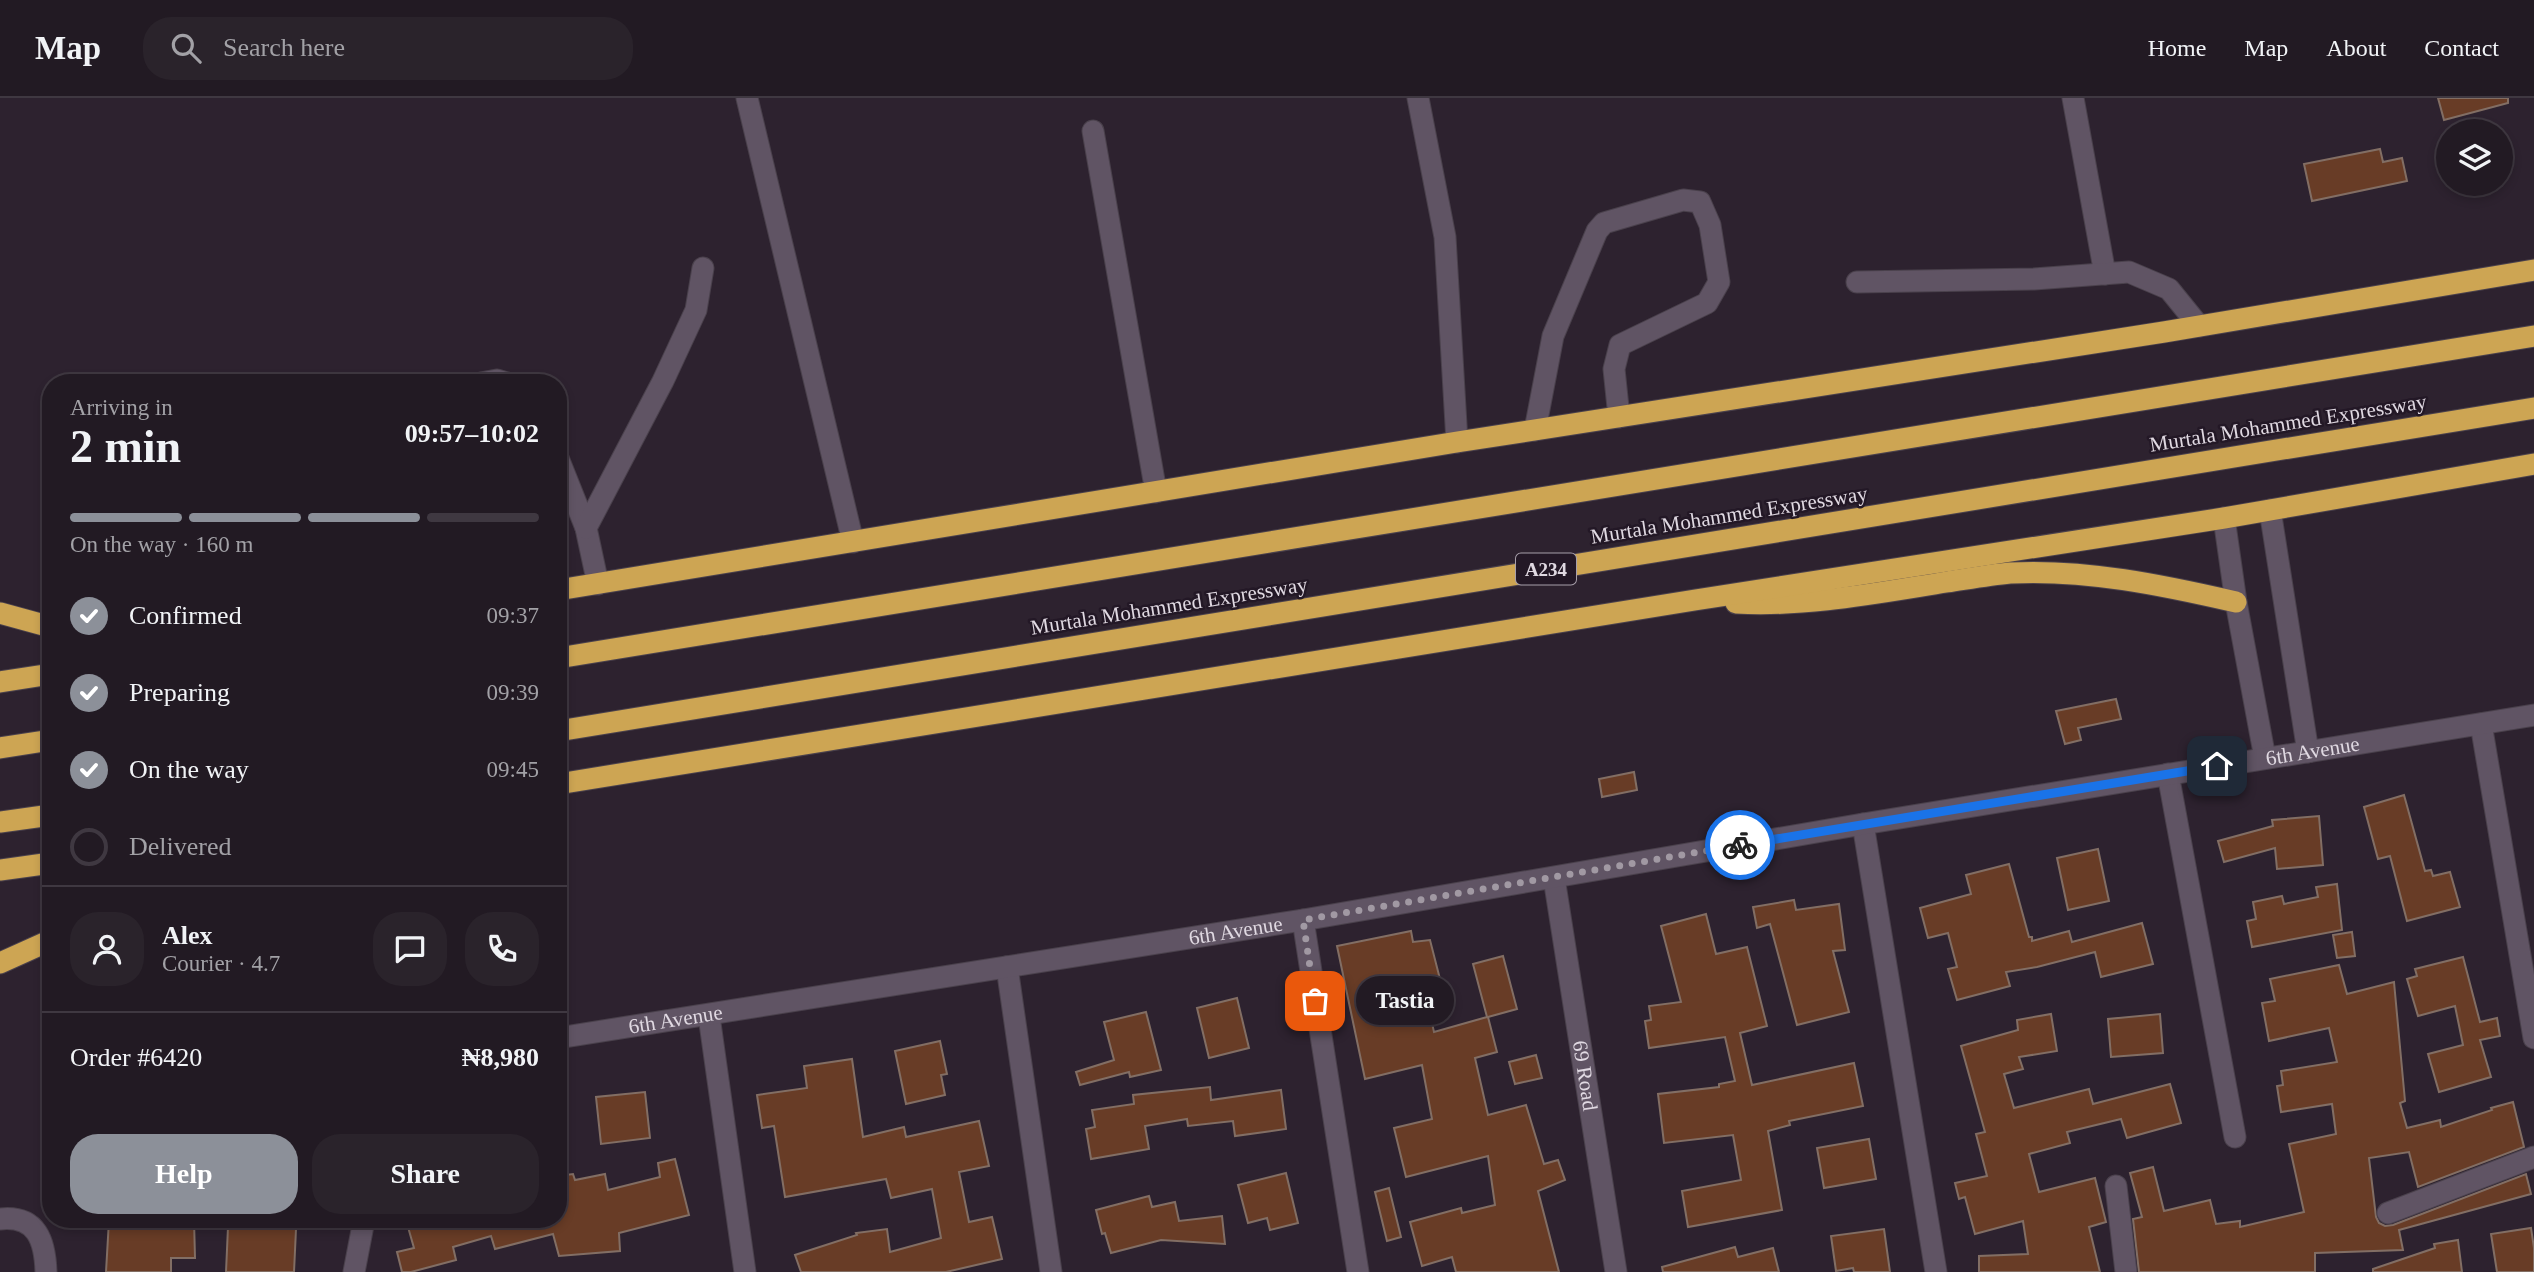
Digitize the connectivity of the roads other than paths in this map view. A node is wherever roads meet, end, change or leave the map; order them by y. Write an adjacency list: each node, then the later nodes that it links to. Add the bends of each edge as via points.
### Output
1 (747, 98): 21 (street)
2 (1418, 98): 14 (street, via 1445,237)
3 (2073, 98): 7 (street)
4 (1093, 131): 17 (street)
5 (703, 268): 20 (street, via 696,310)
6 (2534, 270): 9 (highway)
7 (2105, 274): 8 (street); 9 (street, via 2129,272 2169,289)
8 (1857, 282)
9 (2199, 326): 12 (highway)
10 (2534, 336): 28 (highway)
11 (2534, 408): 33 (highway, Murtala Mohammed Expressway / A234)
12 (1619, 417): 13 (highway); 13 (street, via 1614,369 1620,345 1707,303 1719,282 1710,225 1700,202 1683,200 1604,223 1597,230 1553,335)
13 (1535, 430): 14 (highway)
14 (1457, 442): 17 (highway)
15 (2534, 464): 18 (highway)
16 (567, 480): 20 (street)
17 (1156, 492): 21 (highway)
18 (2270, 510): 19 (highway); 36 (street)
19 (2224, 517): 24 (highway); 25 (street)
20 (586, 528): 22 (street)
21 (853, 542): 22 (highway)
22 (598, 584): 23 (highway)
23 (567, 589)
24 (1695, 600): 25 (highway, via 1770,605 2008,573 2052,573 2176,588); 39 (highway)
25 (2235, 602): 37 (street)
26 (0, 613): 27 (highway)
27 (42, 625)
28 (567, 657)
29 (42, 675): 30 (highway)
30 (0, 682)
31 (2534, 715): 32 (street, 6th Avenue)
32 (2481, 724): 36 (street, 6th Avenue); 52 (street)
33 (567, 730)
34 (42, 741): 35 (highway)
35 (0, 748)
36 (2308, 752): 37 (street, 6th Avenue)
37 (2265, 758): 38 (street, 6th Avenue)
38 (2168, 774): 42 (street, 6th Avenue); 53 (street)
39 (567, 782)
40 (42, 816): 41 (highway)
41 (0, 822)
42 (1863, 824): 45 (street, 6th Avenue); 65 (street)
43 (42, 864): 44 (highway)
44 (0, 870)
45 (1554, 878): 46 (street, 6th Avenue); 64 (street, 69 Road)
46 (1303, 920): 49 (street, 6th Avenue); 63 (street)
47 (42, 944): 48 (highway)
48 (0, 963)
49 (1007, 967): 50 (street, 6th Avenue); 62 (street)
50 (709, 1016): 51 (street, 6th Avenue); 61 (street)
51 (567, 1037)
52 (2534, 1038)
53 (2235, 1137)
54 (2534, 1157): 56 (street)
55 (2116, 1186): 66 (street)
56 (2388, 1213)
57 (0, 1219): 59 (street, via 26,1223 40,1235)
58 (362, 1228): 60 (street)
59 (47, 1272)
60 (354, 1272)
61 (745, 1272)
62 (1051, 1272)
63 (1358, 1272)
64 (1616, 1272)
65 (1936, 1272)
66 (2126, 1272)

